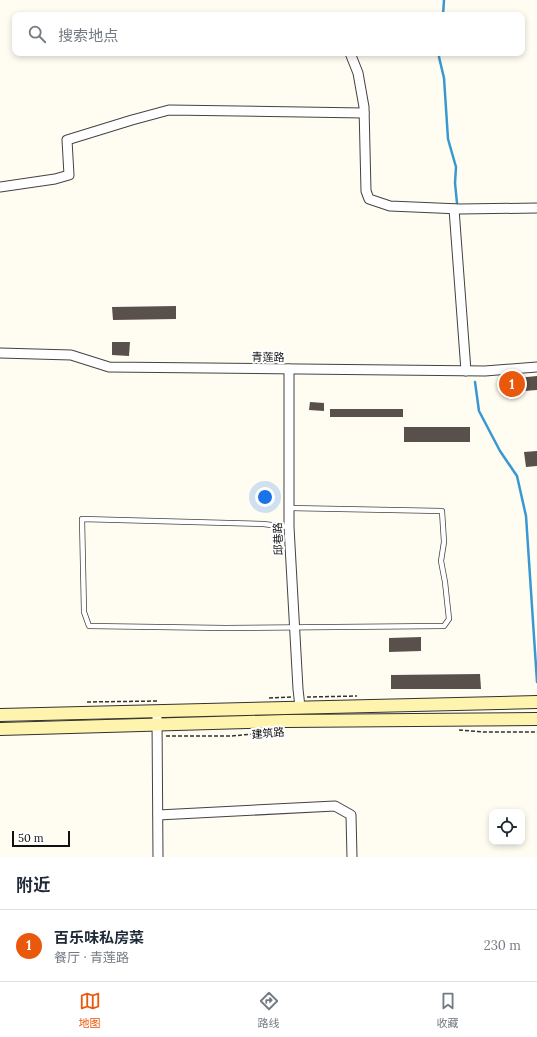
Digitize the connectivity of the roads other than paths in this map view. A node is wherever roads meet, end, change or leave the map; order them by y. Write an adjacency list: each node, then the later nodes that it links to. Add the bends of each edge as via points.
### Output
1 (351, 56): 2 (street, via 358,73)
2 (364, 113): 3 (street, via 169,110 67,140 69,175); 5 (street, via 366,191 369,199 390,206)
3 (0, 187)
4 (537, 208): 5 (street)
5 (454, 209): 9 (street)
6 (0, 353): 8 (street, 青莲路, via 71,355 109,366)
7 (537, 366): 9 (street, 青莲路)
8 (289, 369): 9 (street, 青莲路); 10 (street, 邱巷路)
9 (466, 370)
10 (289, 508): 11 (street, 邱巷路); 12 (lane, via 442,510 444,542 441,561 449,619 444,626)
11 (289, 527): 12 (street, 邱巷路); 12 (lane, via 82,519 84,612 89,626)
12 (295, 627): 14 (street, 邱巷路)
13 (537, 702): 14 (main road)
14 (300, 707): 15 (main road)
15 (157, 711): 16 (main road); 19 (street)
16 (0, 714)
17 (537, 719): 19 (main road, 建筑路, via 278,721)
18 (0, 729): 19 (main road, 建筑路)
19 (157, 730): 20 (street)
20 (158, 815): 21 (street); 22 (street, via 336,806 351,816)
21 (158, 857)
22 (352, 857)

